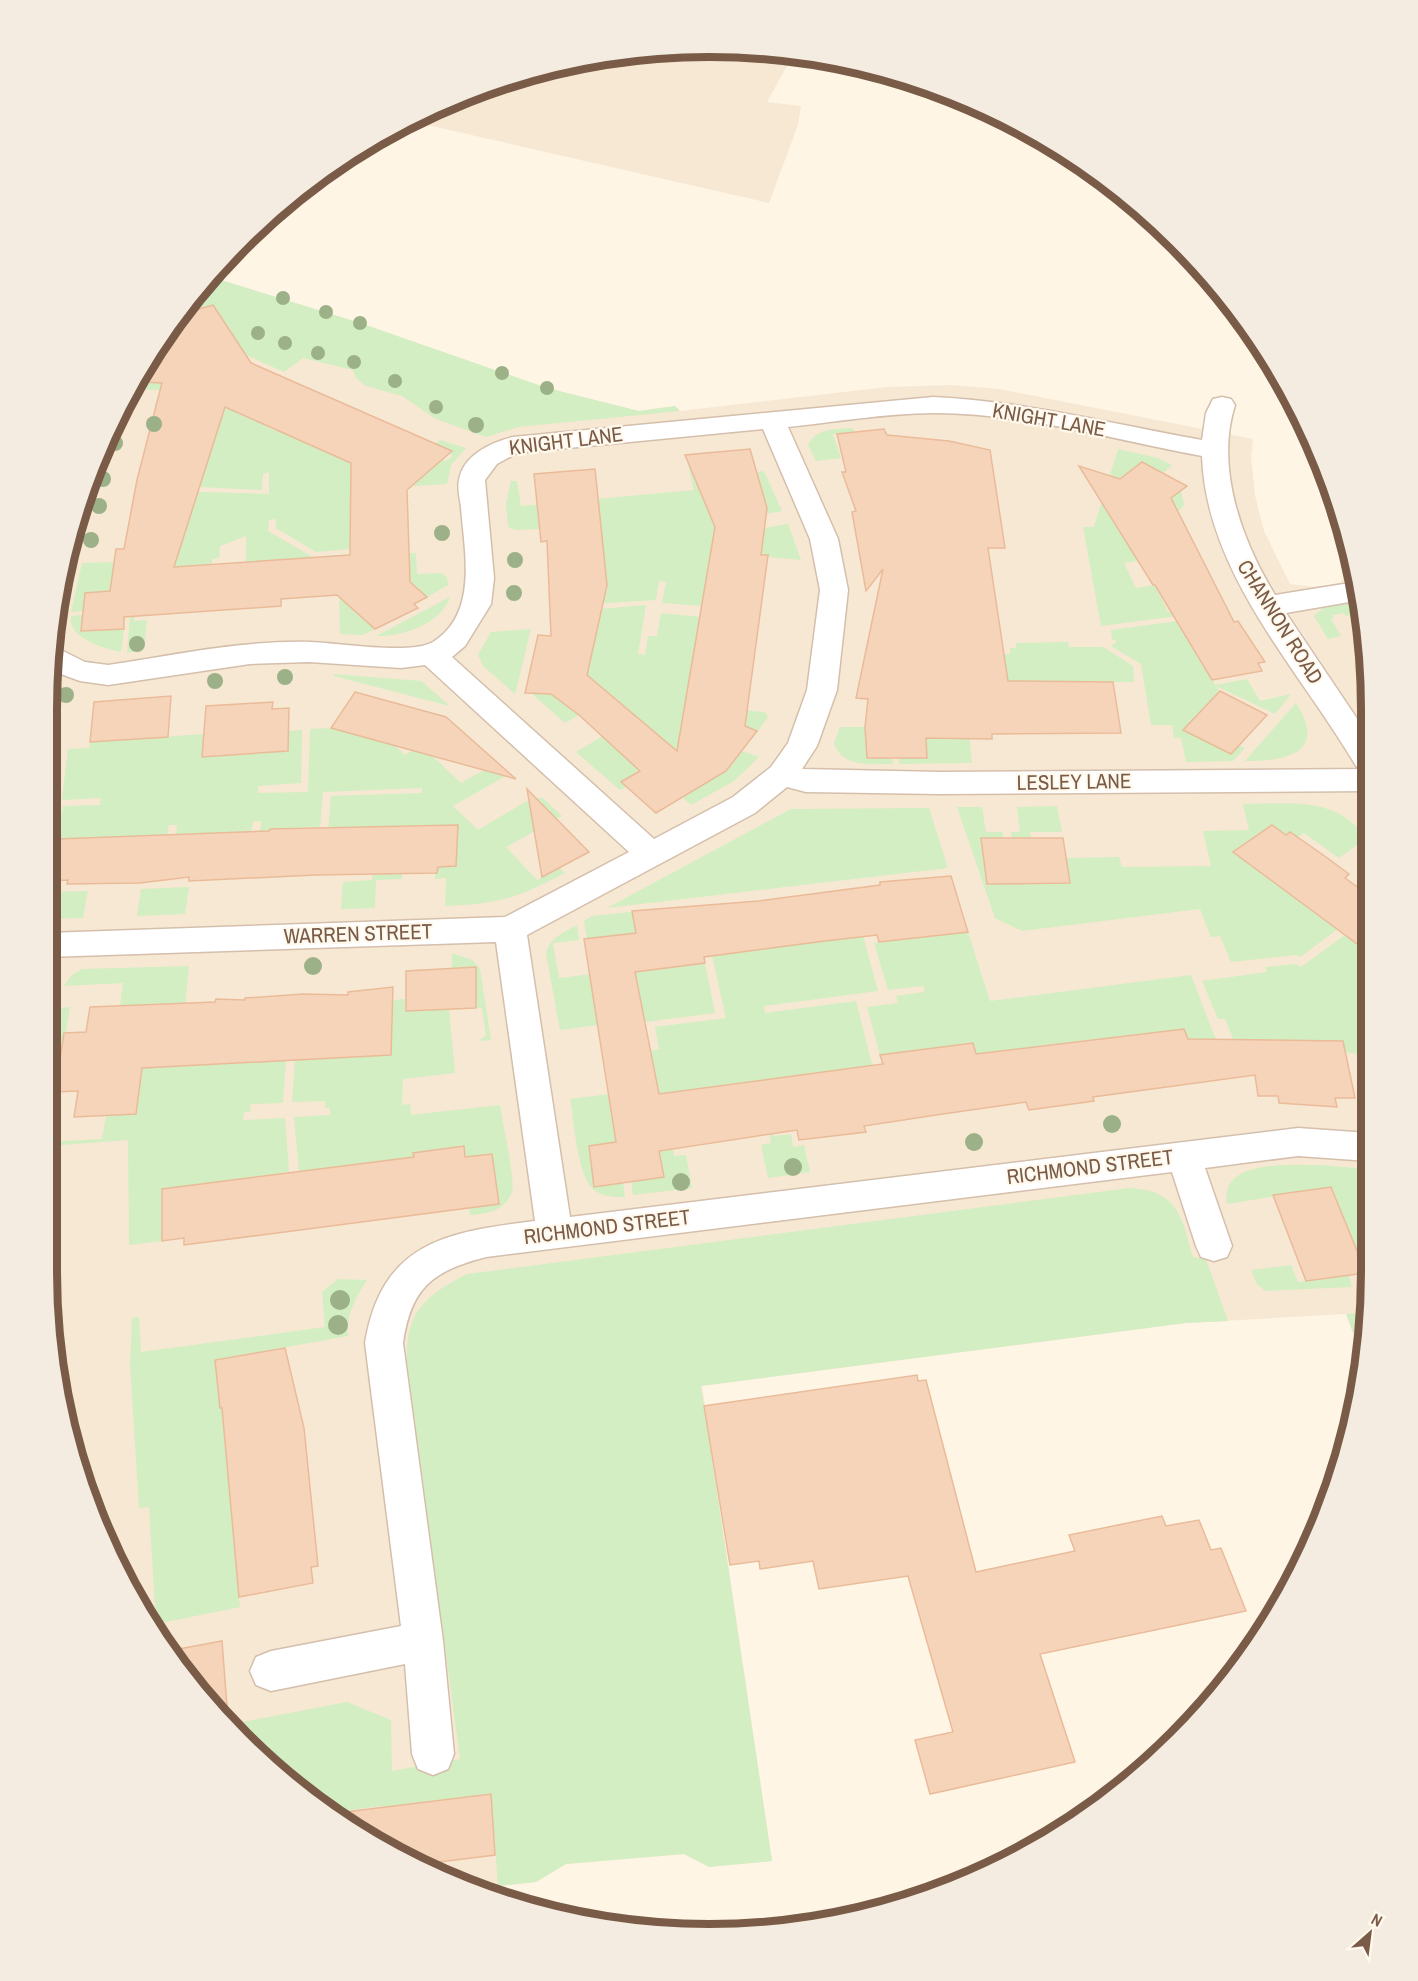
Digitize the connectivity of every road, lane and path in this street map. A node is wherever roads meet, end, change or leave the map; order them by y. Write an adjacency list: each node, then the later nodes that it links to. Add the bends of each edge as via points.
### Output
1 (1222, 405): 3 (street, CHANNON ROAD)
2 (772, 420): 3 (street, KNIGHT LANE, via 951,405); 6 (street, KNIGHT LANE, via 527,443 487,456 472,480 480,579 477,604 455,639); 9 (street, WARREN STREET, via 824,538 834,590 822,690 801,746)
3 (1214, 450): 5 (street, CHANNON ROAD, via 1231,535)
4 (1350, 592): 5 (street)
5 (1268, 606): 8 (street, CHANNON ROAD)
6 (430, 654): 7 (street, KNIGHT LANE, via 401,658 309,652 250,654 108,675 80,671); 11 (street)
7 (59, 662)
8 (1361, 749)
9 (782, 775): 10 (street, LESLEY LANE, via 806,781 940,783); 11 (street, WARREN STREET, via 744,805)
10 (1361, 780)
11 (651, 854): 12 (street, WARREN STREET)
12 (510, 929): 13 (street, WARREN STREET); 16 (street)
13 (57, 945)
14 (1361, 1146): 15 (street, RICHMOND STREET, via 1298,1142)
15 (1184, 1156): 16 (street, RICHMOND STREET); 17 (street, RICHMOND STREET)
16 (554, 1234): 18 (street, RICHMOND STREET, via 486,1242 437,1258 406,1281 386,1317 384,1343)
17 (1214, 1246)
18 (423, 1641): 19 (street); 20 (street, RICHMOND STREET)
19 (271, 1671)
20 (433, 1754)

